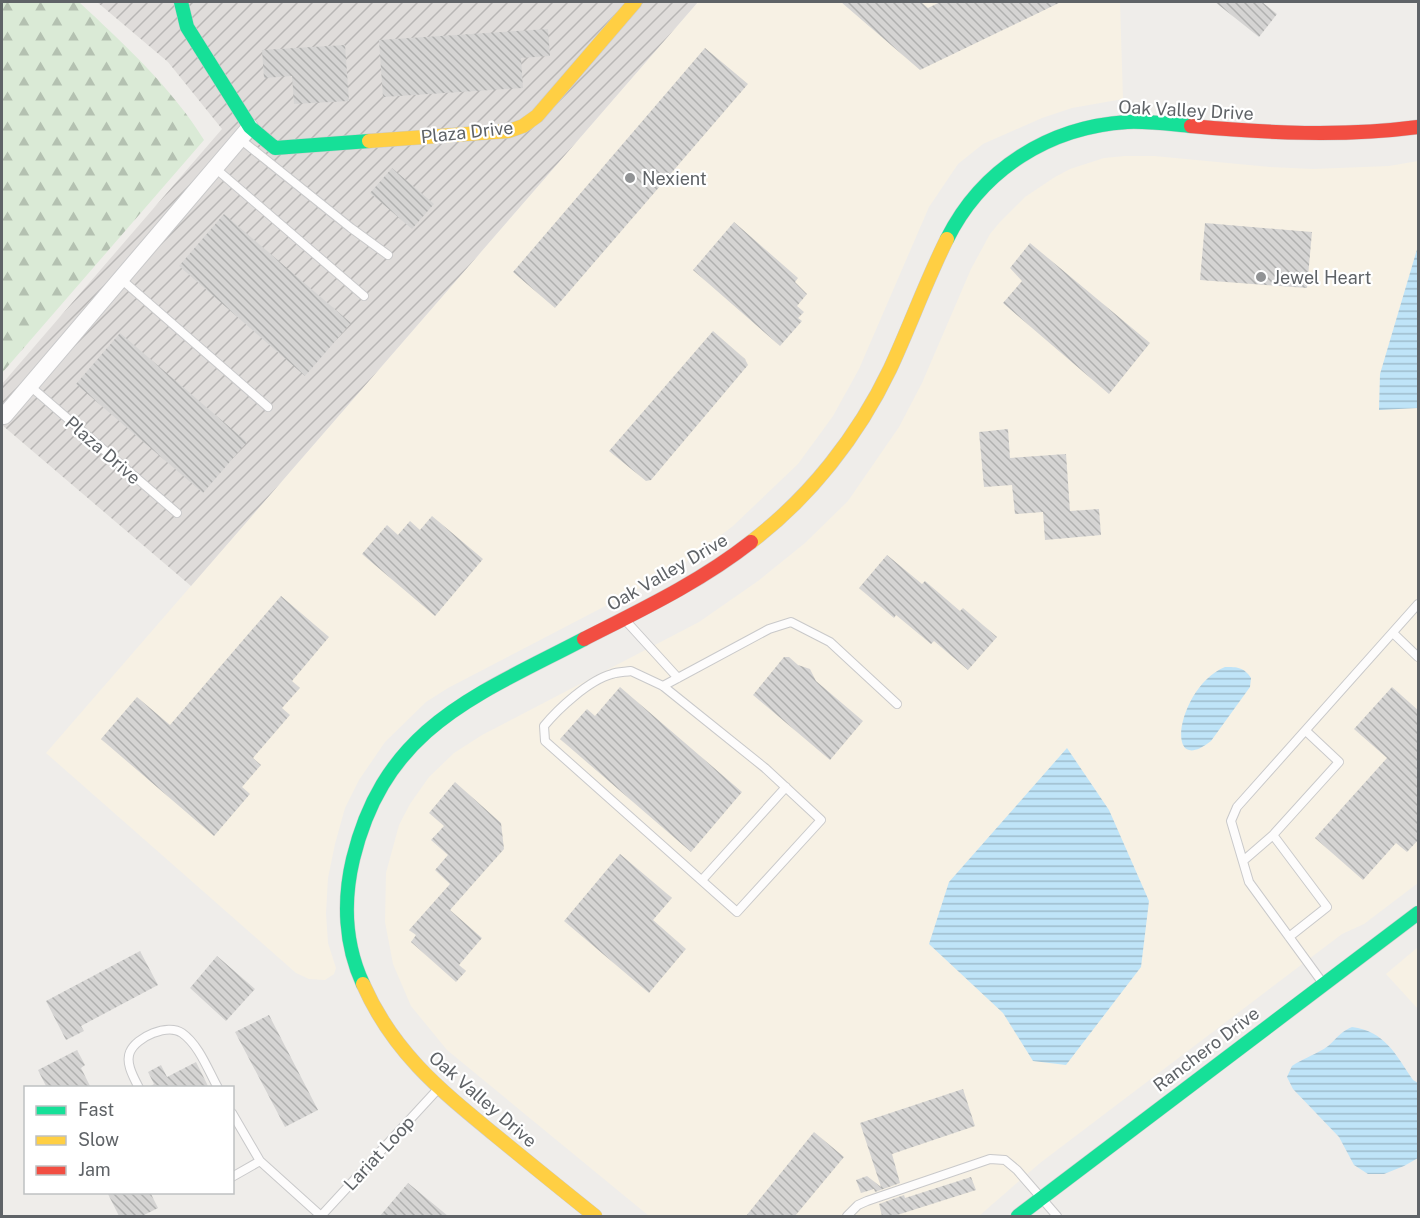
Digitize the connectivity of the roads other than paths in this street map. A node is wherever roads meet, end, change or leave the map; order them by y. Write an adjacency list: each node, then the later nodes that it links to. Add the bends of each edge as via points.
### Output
1 (181, 2): 4 (street, Plaza Drive, via 187,27)
2 (635, 2): 4 (street, Plaza Drive, via 537,116 523,126 275,147)
3 (1419, 127): 14 (street, Oak Valley Drive, via 1312,135 1118,122 1079,129 1030,150 985,184 968,204 944,243 877,394 860,424 810,487 777,521 726,561)
4 (245, 133): 5 (street); 6 (lane, via 351,228)
5 (215, 168): 7 (street); 8 (lane)
6 (388, 255)
7 (121, 279): 9 (street); 10 (lane)
8 (364, 296)
9 (30, 386): 11 (street); 12 (lane, Plaza Drive)
10 (268, 407)
11 (4, 416)
12 (177, 513)
13 (1419, 604): 15 (lane)
14 (624, 619): 17 (lane); 30 (street, Oak Valley Drive, via 472,697 439,719 406,750 386,778 362,826 352,860 347,902 349,942 359,982 377,1017 402,1051)
15 (1393, 633): 16 (lane); 20 (lane)
16 (1419, 657)
17 (678, 678): 18 (lane); 19 (lane, via 769,629 792,621 830,642)
18 (663, 687): 21 (lane); 24 (lane, via 631,671 610,674 553,715 544,726 545,741)
19 (897, 704)
20 (1306, 731): 22 (lane, via 1339,762); 23 (lane, via 1237,807 1231,821)
21 (786, 787): 24 (lane); 24 (lane, via 821,820 737,912)
22 (1273, 835): 23 (lane); 26 (lane, via 1327,907)
23 (1243, 861): 26 (lane, via 1249,882)
24 (702, 880)
25 (1419, 913): 27 (street, Ranchero Drive)
26 (1289, 937): 27 (lane)
27 (1323, 985): 34 (street, Ranchero Drive)
28 (138, 1086): 29 (lane, via 129,1053 151,1034 173,1029 192,1043)
29 (217, 1086)
30 (438, 1089): 32 (lane, Lariat Loop, via 321,1216); 35 (street, Oak Valley Drive)
31 (234, 1116): 32 (lane, Lariat Loop)
32 (260, 1161): 33 (lane)
33 (234, 1176)
34 (1040, 1197): 36 (lane, via 1005,1160 990,1159 867,1201); 37 (street, Ranchero Drive); 38 (lane)
35 (595, 1216)
36 (847, 1216)
37 (1018, 1216)
38 (1057, 1216)

